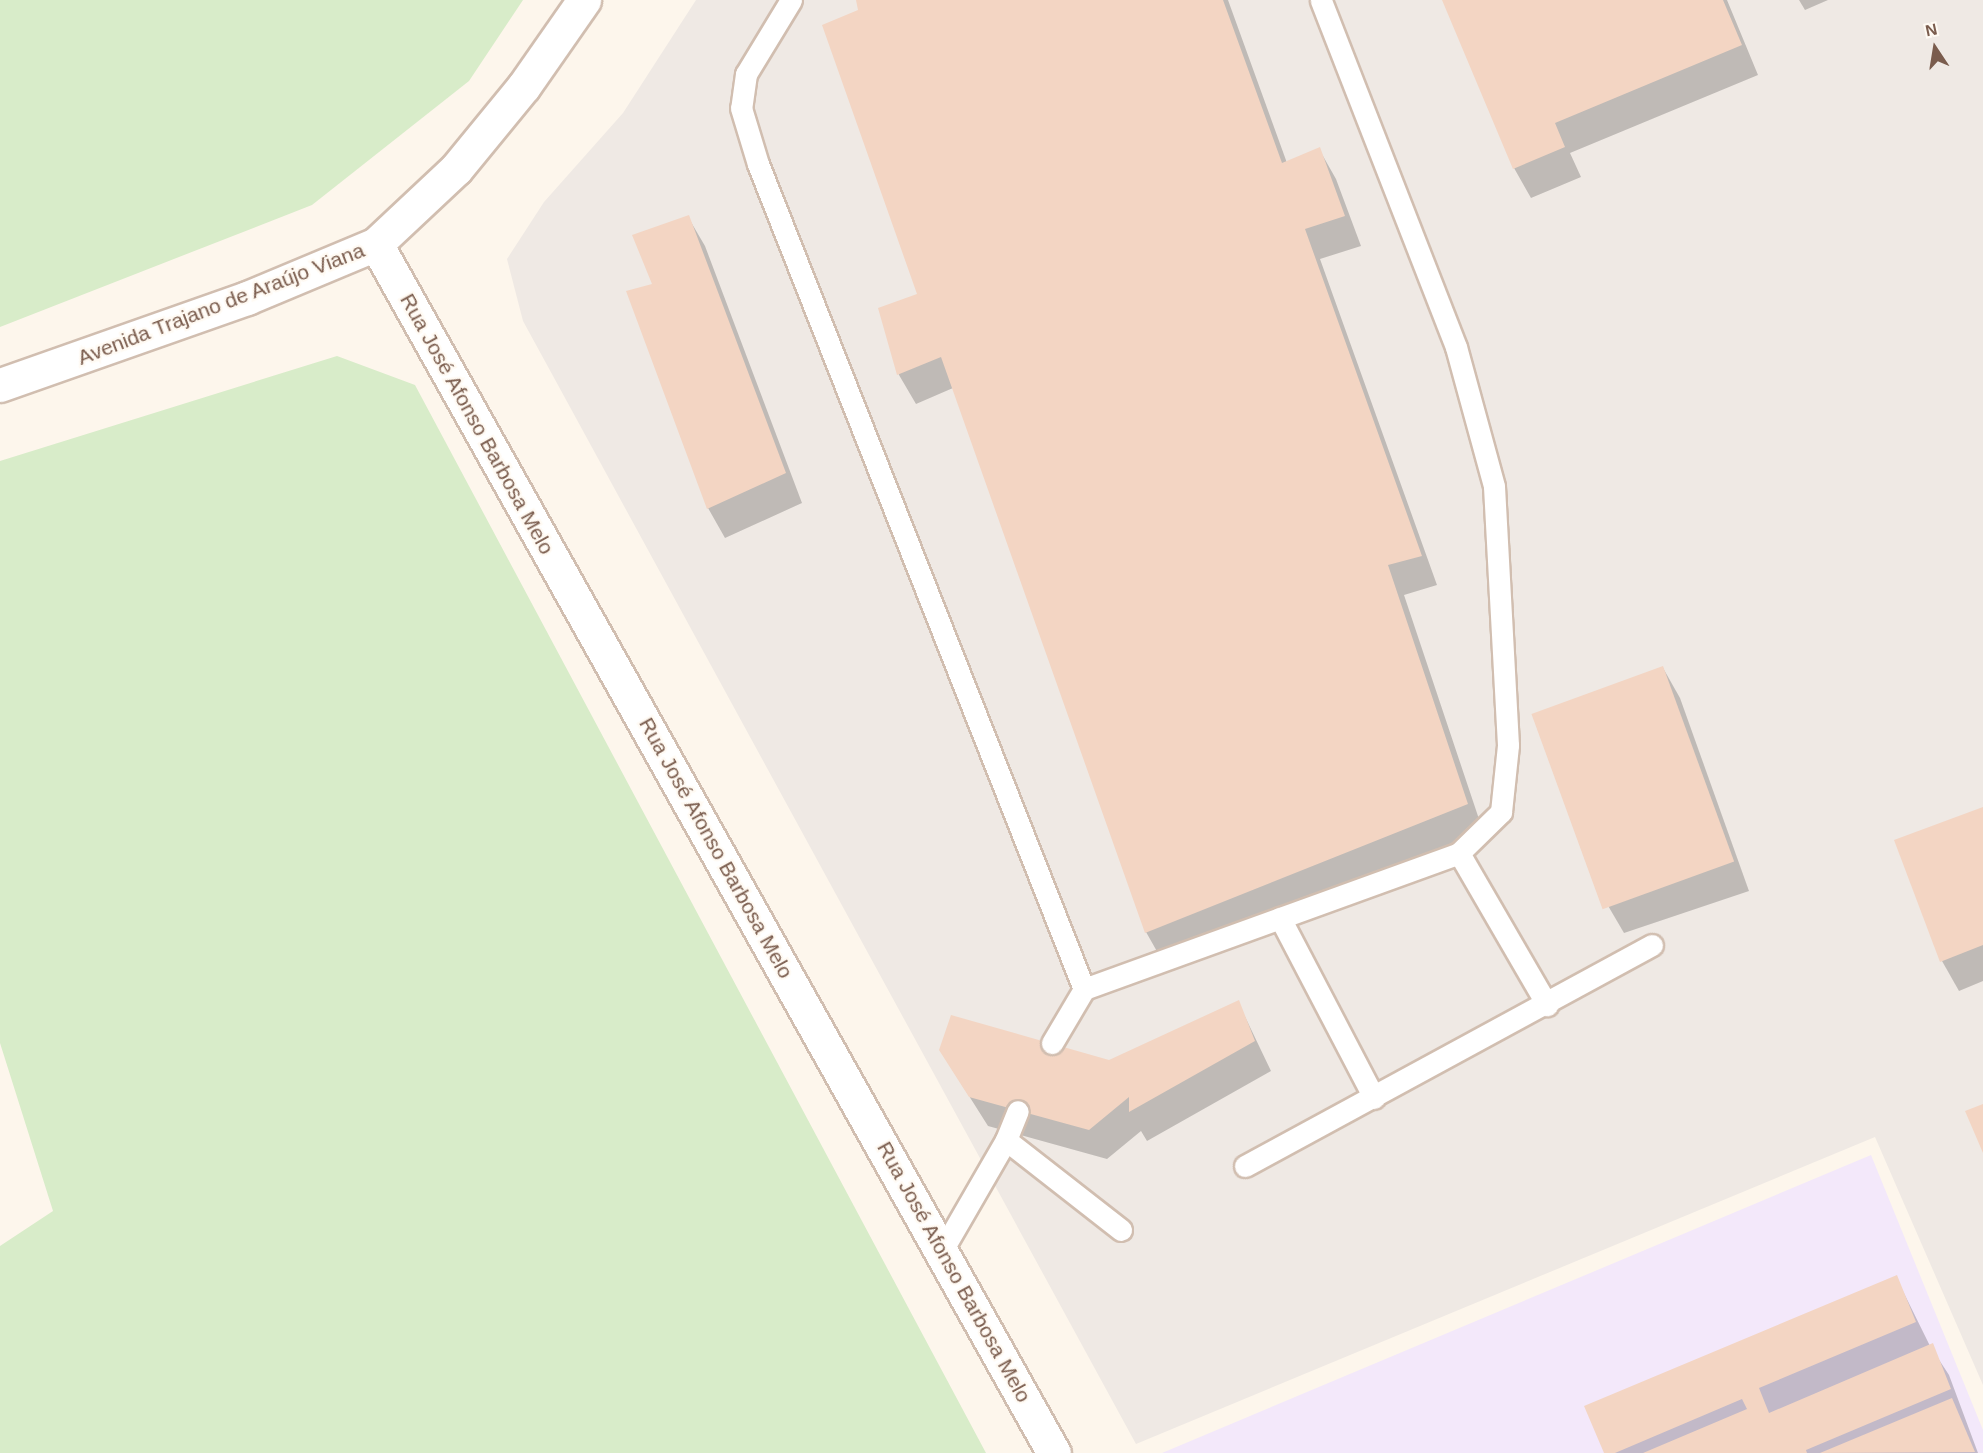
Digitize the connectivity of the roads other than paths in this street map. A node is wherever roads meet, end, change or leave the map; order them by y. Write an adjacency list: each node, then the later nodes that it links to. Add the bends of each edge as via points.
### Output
1 (584, 0): 4 (street, Avenida Trajano de Araújo Viana, via 524,86 456,169)
2 (790, 0): 9 (lane, via 746,74 741,108 758,164)
3 (1321, 0): 6 (lane, via 1456,347 1494,486 1509,745 1501,812)
4 (376, 244): 5 (street, Avenida Trajano de Araújo Viana, via 236,302); 17 (street, Rua José Afonso Barbosa Melo)
5 (0, 385)
6 (1459, 853): 7 (lane); 10 (lane)
7 (1281, 918): 9 (lane); 12 (lane)
8 (1652, 945): 10 (lane)
9 (1084, 989): 11 (lane)
10 (1546, 1005): 12 (lane)
11 (1052, 1043)
12 (1374, 1098): 15 (lane)
13 (1018, 1111): 14 (lane)
14 (1006, 1140): 16 (lane); 17 (lane)
15 (1245, 1166)
16 (1121, 1230)
17 (943, 1249): 18 (street, Rua José Afonso Barbosa Melo)
18 (1054, 1453)

